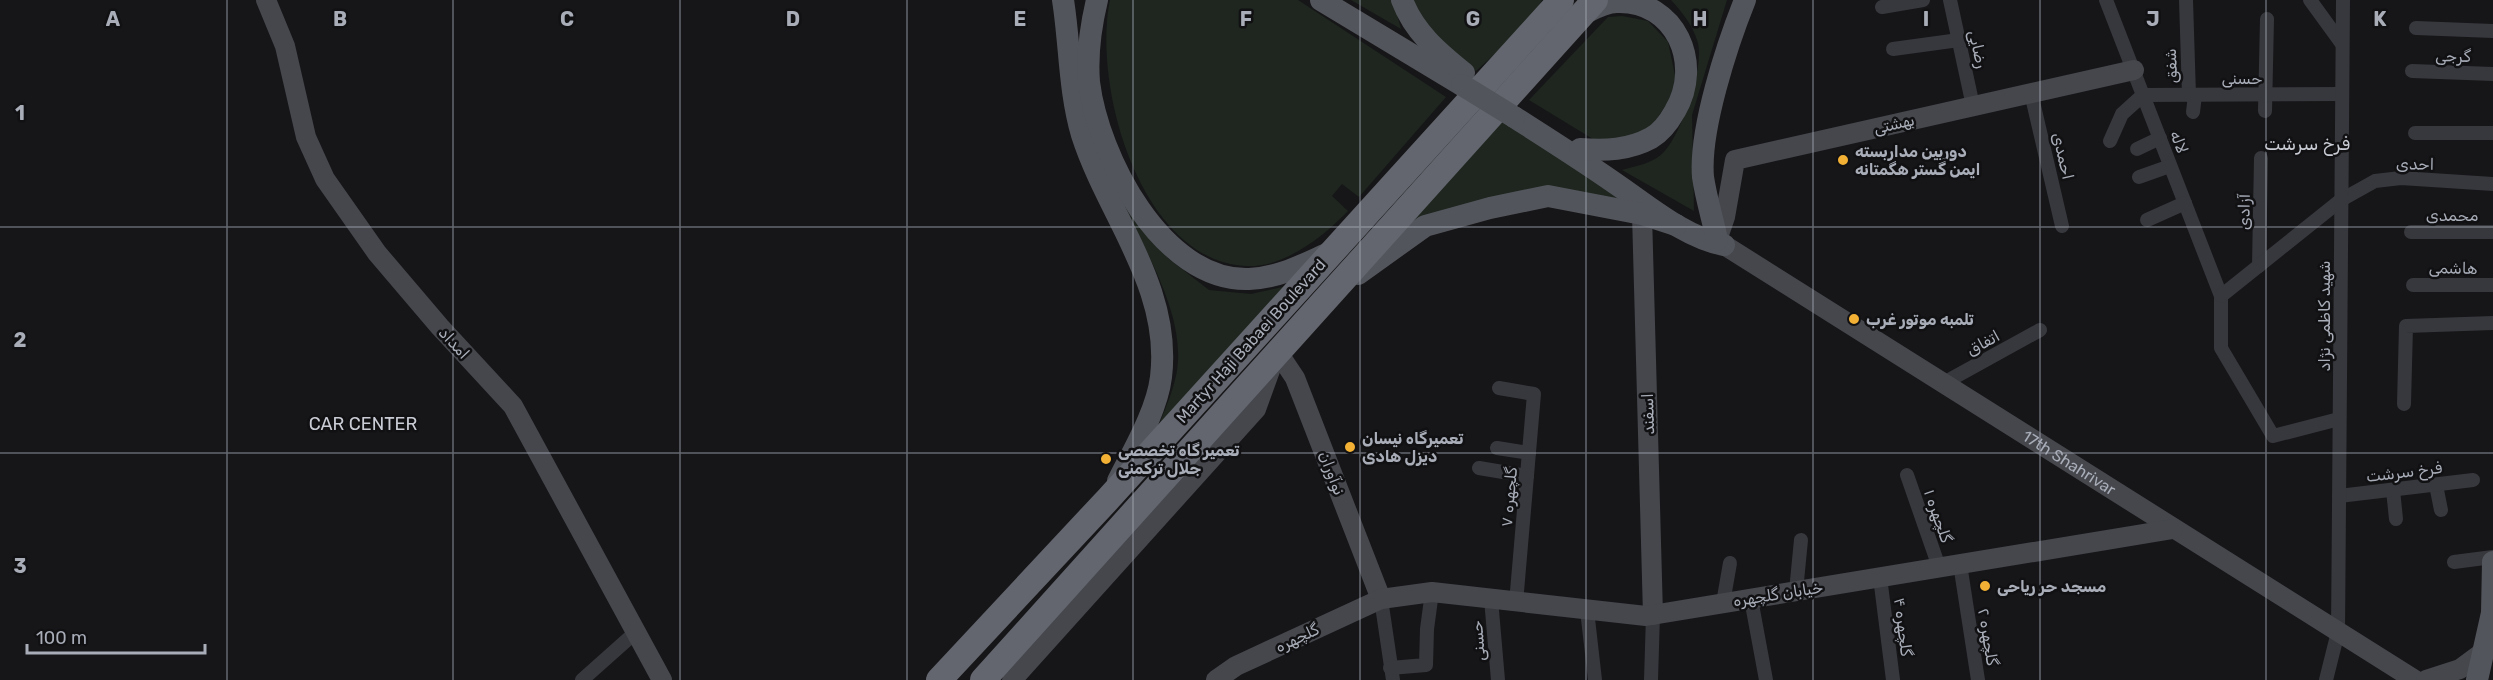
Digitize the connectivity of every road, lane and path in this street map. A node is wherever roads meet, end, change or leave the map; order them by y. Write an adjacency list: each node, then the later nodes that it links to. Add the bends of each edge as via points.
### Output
1 (266, 0): 101 (street, امداد, via 285,46 306,137 325,179 377,253 513,406)
2 (1063, 0): 78 (main road, via 1072,88 1082,133 1101,187 1151,288 1161,328 1161,378 1146,427)
3 (1097, 0): 56 (main road, via 1089,81 1102,137 1122,183 1148,222 1181,254 1211,272 1247,279 1278,276)
4 (1321, 0): 27 (main road)
5 (1402, 0): 27 (main road, via 1408,15)
6 (1550, 0): 18 (main road)
7 (1561, 0): 18 (highway, Martyr Haji Babaei Boulevard)
8 (1745, 0): 55 (main road, via 1731,34 1704,143 1703,178)
9 (1923, 0): 16 (street)
10 (1950, 0): 21 (street, رضایی)
11 (2106, 0): 24 (street, لاله)
12 (2186, 0): 32 (street, شفق)
13 (2310, 0): 22 (street)
14 (2343, 0): 22 (street, شهید کاظمی نژاد)
15 (1589, 7): 41 (main road, via 1616,2 1647,8 1660,15 1684,46 1686,89 1669,122 1653,137 1608,151); 61 (highway, Martyr Haji Babaei Boulevard)
16 (1882, 7)
17 (2267, 19): 30 (street)
18 (1538, 25): 56 (highway, Martyr Haji Babaei Boulevard)
19 (2416, 28): 20 (street)
20 (2493, 31)
21 (1959, 40): 23 (street); 33 (street, رضایی)
22 (2342, 44): 31 (street, شهید کاظمی نژاد)
23 (1893, 49)
24 (2134, 70): 28 (street, بهشتی); 29 (street, لاله)
25 (2412, 71): 26 (street, گرجی)
26 (2493, 74)
27 (1466, 82): 36 (main road, bridge)
28 (2031, 93): 33 (street, بهشتی); 52 (street, احمدی)
29 (2143, 94): 32 (street, حسنی); 39 (street, لاله); 40 (street, via 2122,114)
30 (2267, 94): 31 (street, حسنی); 32 (street, حسنی); 34 (street)
31 (2342, 94): 47 (street, شهید کاظمی نژاد)
32 (2192, 95): 35 (street, شفق)
33 (1973, 106): 55 (street, بهشتی, via 1735,160)
34 (2265, 111)
35 (2193, 112)
36 (1517, 113): 41 (main road); 51 (main road)
37 (2415, 133): 38 (street)
38 (2493, 133)
39 (2160, 138): 42 (street); 44 (street, لاله)
40 (2110, 141)
41 (1580, 149): 55 (main road)
42 (2137, 149)
43 (2261, 158): 57 (street, آزادی)
44 (2170, 166): 45 (street); 48 (street, لاله)
45 (2139, 177)
46 (2493, 184): 47 (street, احدی, via 2401,177 2375,182)
47 (2341, 200): 57 (street); 68 (street, شهید کاظمی نژاد)
48 (2185, 203): 50 (street); 60 (street, لاله)
49 (1642, 214): 51 (main road); 61 (main road, via 1548,196 1425,226); 99 (street, اسفند)
50 (2147, 220)
51 (1676, 225): 55 (main road)
52 (2062, 226)
53 (2411, 232): 54 (street, محمدی)
54 (2493, 232)
55 (1721, 243): 65 (street, 17th Shahrivar)
56 (1332, 251): 78 (highway, Martyr Haji Babaei Boulevard)
57 (2259, 266): 60 (street)
58 (2413, 285): 59 (street, هاشمی)
59 (2493, 285)
60 (2221, 296): 68 (street, via 2221,348 2273,436)
61 (1321, 303): 64 (highway, Martyr Haji Babaei Boulevard)
62 (2493, 323): 67 (street, via 2406,326)
63 (2040, 330): 65 (street, اتفاق)
64 (1277, 351): 92 (street, نوآوران, via 1295,378); 100 (highway, Martyr Haji Babaei Boulevard)
65 (1942, 384): 81 (street, 17th Shahrivar)
66 (1499, 388): 70 (street, گلچهره ۷, via 1534,394)
67 (2404, 404)
68 (2339, 419): 77 (street, شهید کاظمی نژاد)
69 (1497, 448): 70 (street)
70 (1529, 453): 73 (street, گلچهره ۷)
71 (1479, 468): 73 (street)
72 (1907, 475): 88 (street, گلچهره ۱)
73 (1527, 476): 95 (street, گلچهره ۷)
74 (2473, 480): 75 (street, فرخ سرشت)
75 (2436, 485): 76 (street, فرخ سرشت); 79 (street)
76 (2393, 490): 77 (street, فرخ سرشت); 80 (street)
77 (2339, 496): 102 (street, شهید کاظمی نژاد)
78 (1109, 498): 97 (highway, Martyr Haji Babaei Boulevard)
79 (2440, 510)
80 (2397, 519)
81 (2173, 529): 87 (street, خیابان گلچهره); 102 (street, 17th Shahrivar)
82 (1801, 540): 90 (street)
83 (2493, 557): 84 (street)
84 (2454, 562)
85 (2493, 562): 104 (main road, via 2492,613)
86 (1730, 563): 96 (street)
87 (1960, 564): 88 (street, خیابان گلچهره); 118 (street, گلچهره ۲)
88 (1939, 567): 89 (street, خیابان گلچهره)
89 (1880, 577): 90 (street, خیابان گلچهره); 117 (street, گلچهره ۴)
90 (1796, 591): 94 (street, خیابان گلچهره)
91 (1432, 592): 92 (street, خیابان گلچهره); 93 (street, خیابان گلچهره); 106 (street, via 1426,665)
92 (1381, 599): 105 (street, گلچهره); 106 (street)
93 (1491, 599): 95 (street, خیابان گلچهره); 113 (street, حسنی)
94 (1751, 599): 96 (street, خیابان گلچهره); 116 (street)
95 (1516, 603): 98 (street, خیابان گلچهره)
96 (1723, 603): 99 (street, خیابان گلچهره)
97 (1003, 609): 103 (highway); 109 (highway, Martyr Haji Babaei Boulevard)
98 (1587, 610): 99 (street, خیابان گلچهره); 114 (street)
99 (1653, 615): 115 (street)
100 (1054, 617): 103 (highway, Martyr Haji Babaei Boulevard); 111 (street)
101 (637, 631): 107 (street); 108 (street, امداد)
102 (2338, 632): 119 (street, شهید کاظمی نژاد); 120 (street, 17th Shahrivar)
103 (1025, 633): 110 (highway, Martyr Haji Babaei Boulevard)
104 (2483, 652): 121 (street, via 2460,669); 122 (main road)
105 (1237, 673): 112 (street, گلچهره)
106 (1392, 674)
107 (582, 680)
108 (662, 680)
109 (939, 680)
110 (983, 680)
111 (1012, 680)
112 (1216, 680)
113 (1498, 680)
114 (1595, 680)
115 (1651, 680)
116 (1766, 680)
117 (1893, 680)
118 (1978, 680)
119 (2326, 680)
120 (2415, 680)
121 (2426, 680)
122 (2477, 680)

